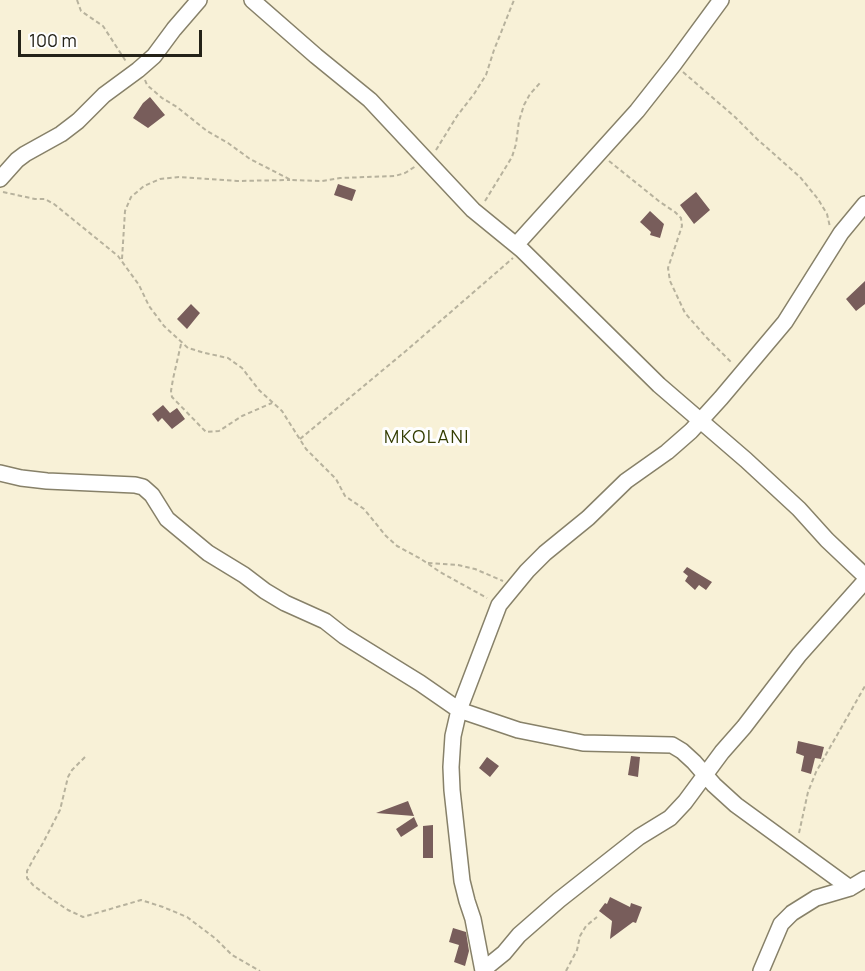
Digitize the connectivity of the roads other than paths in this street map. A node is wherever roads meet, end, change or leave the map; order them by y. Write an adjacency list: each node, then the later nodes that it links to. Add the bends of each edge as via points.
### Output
1 (199, 0): 4 (street, via 154,56 61,134 17,160)
2 (252, 0): 6 (street, via 370,100 473,210)
3 (721, 0): 6 (street, via 637,111)
4 (0, 179)
5 (865, 204): 7 (street, via 841,233 785,322)
6 (519, 247): 7 (street, via 659,385)
7 (700, 420): 9 (street, via 799,509); 11 (street, via 545,553 515,585 499,605)
8 (0, 473): 11 (street, via 47,481 143,487 167,519 208,553 285,603 325,621)
9 (865, 576)
10 (865, 581): 12 (street, via 799,655)
11 (459, 710): 12 (street, via 518,729 583,743 672,746); 15 (street, via 453,736 452,790 462,881)
12 (705, 775): 14 (street, via 736,805); 15 (street, via 670,818 639,837 559,900)
13 (865, 879): 14 (street)
14 (850, 888): 16 (street, via 816,898 792,913 781,924)
15 (483, 970)
16 (761, 971)

